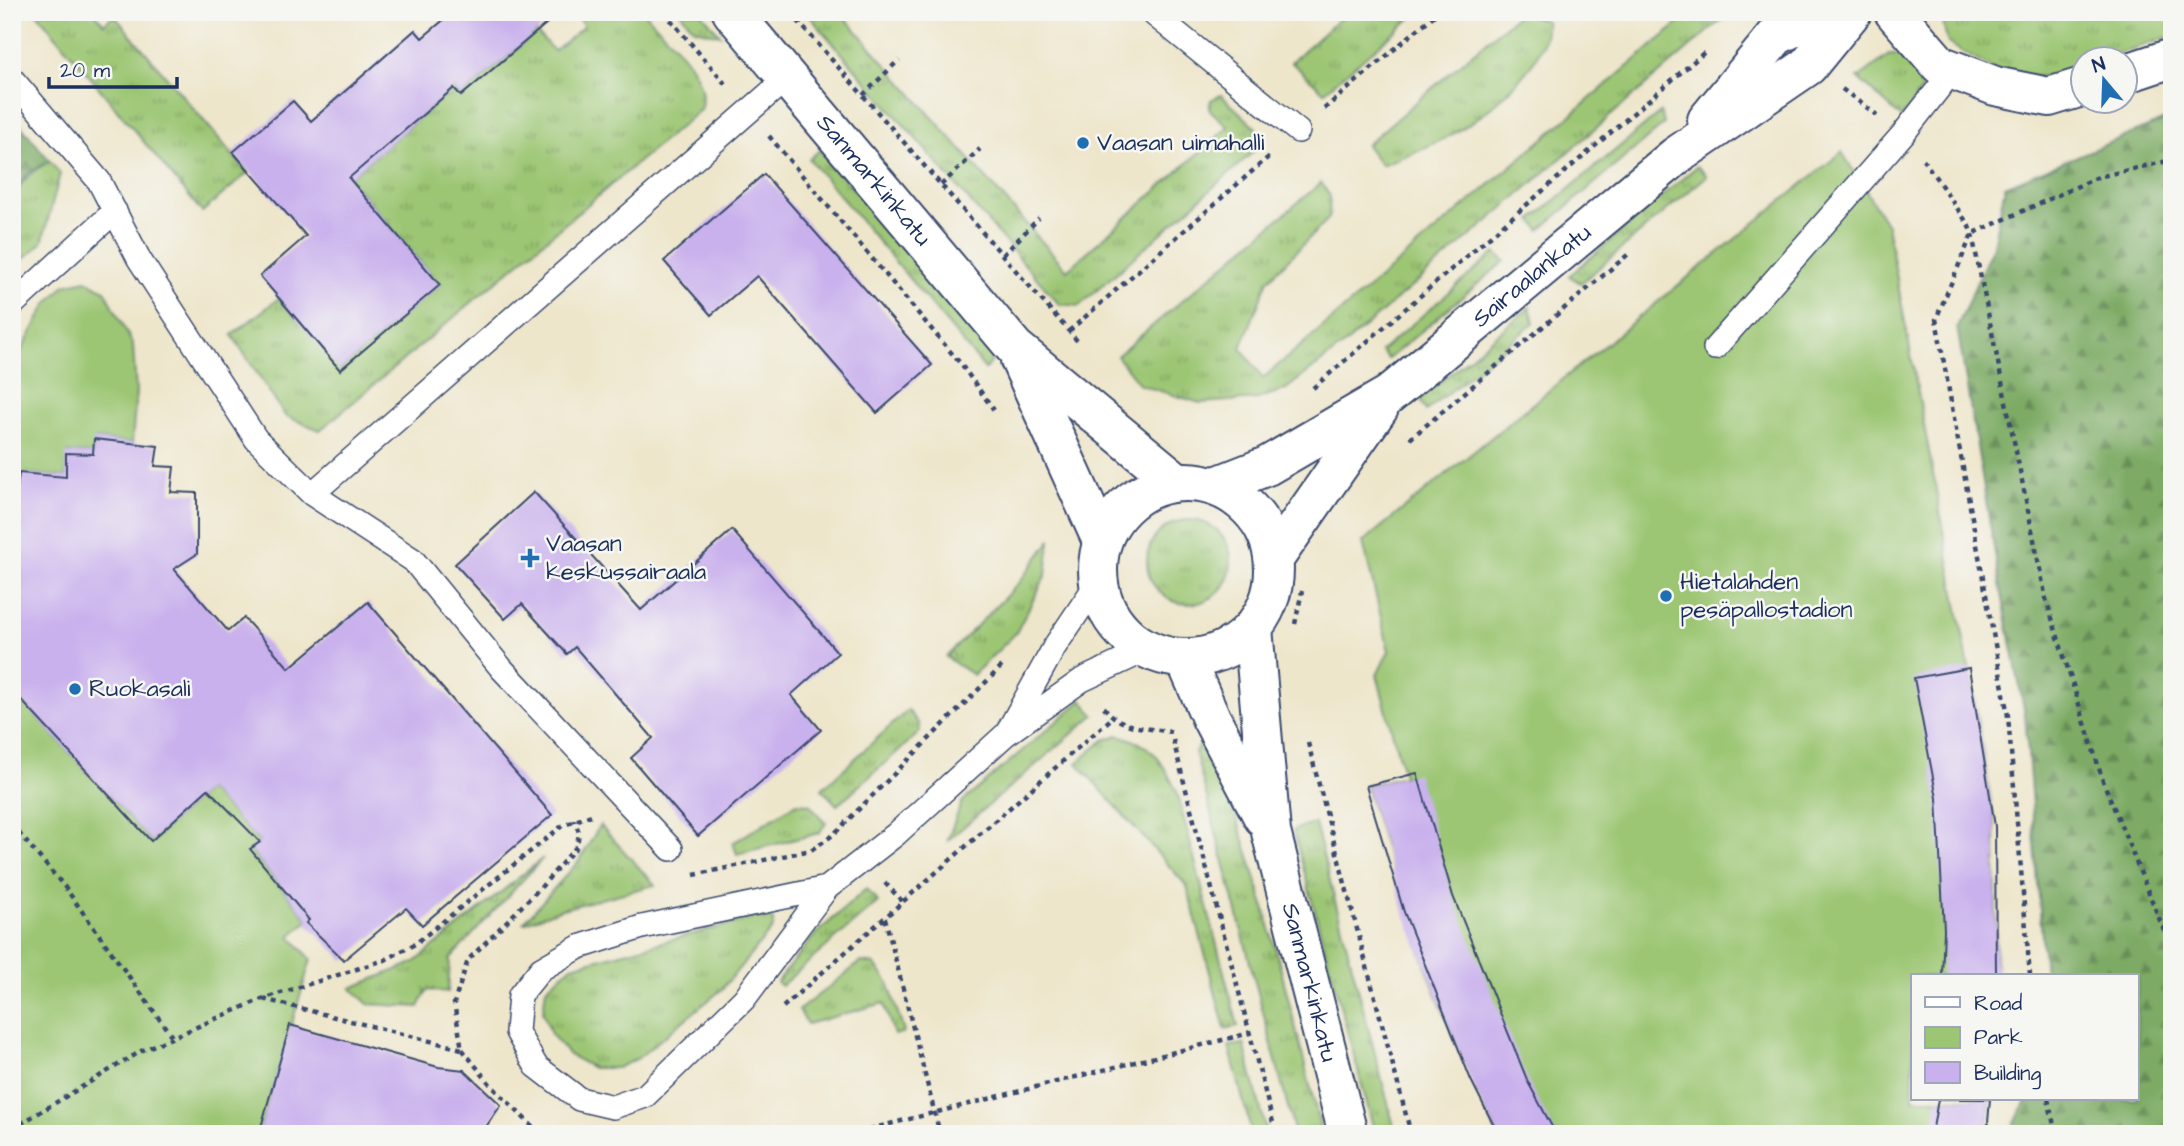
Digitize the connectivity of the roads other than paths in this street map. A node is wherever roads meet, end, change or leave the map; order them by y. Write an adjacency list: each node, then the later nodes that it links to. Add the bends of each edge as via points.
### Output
1 (732, 12): 9 (street, Sanmarkinkatu)
2 (1151, 12): 12 (lane)
3 (1825, 12): 13 (street, Sairaalankatu, via 1776,36)
4 (1852, 12): 13 (street, Sairaalankatu, via 1808,66)
5 (1895, 12): 7 (street, via 1940,65)
6 (2172, 58): 8 (street)
7 (1953, 70): 11 (street, via 1995,86 2049,97); 17 (lane, via 1903,134)
8 (2138, 70)
9 (788, 77): 16 (street, Sanmarkinkatu); 21 (lane)
10 (12, 79): 14 (lane, via 99,181)
11 (2068, 91)
12 (1298, 131)
13 (1676, 156): 18 (street, Sairaalankatu)
14 (115, 211): 15 (lane); 21 (lane, via 139,259 256,439)
15 (12, 305)
16 (1015, 348): 19 (street, Sanmarkinkatu); 22 (street, Sanmarkinkatu)
17 (1715, 348)
18 (1388, 395): 20 (street, Sairaalankatu, via 1267,466); 23 (street, Sairaalankatu)
19 (1177, 482): 20 (street); 22 (street, via 1145,491 1119,512)
20 (1216, 486): 23 (street, via 1244,503 1264,528)
21 (312, 495): 30 (lane, via 413,560 502,669)
22 (1102, 541): 24 (street)
23 (1274, 559): 25 (street, via 1274,583)
24 (1098, 582): 26 (street, via 1106,609 1123,633); 28 (lane, via 1055,646)
25 (1253, 628): 27 (street, via 1234,645); 29 (street, Sanmarkinkatu)
26 (1146, 650): 27 (street); 28 (lane, via 1082,680)
27 (1185, 659): 29 (street, Sanmarkinkatu)
28 (1005, 735): 31 (lane, via 895,835)
29 (1271, 832): 32 (street, Sanmarkinkatu)
30 (671, 849)
31 (827, 888): 31 (lane, via 642,927 579,947 541,969 520,995 517,1032 536,1066 579,1099 613,1107 645,1096 744,999)
32 (1348, 1134)

